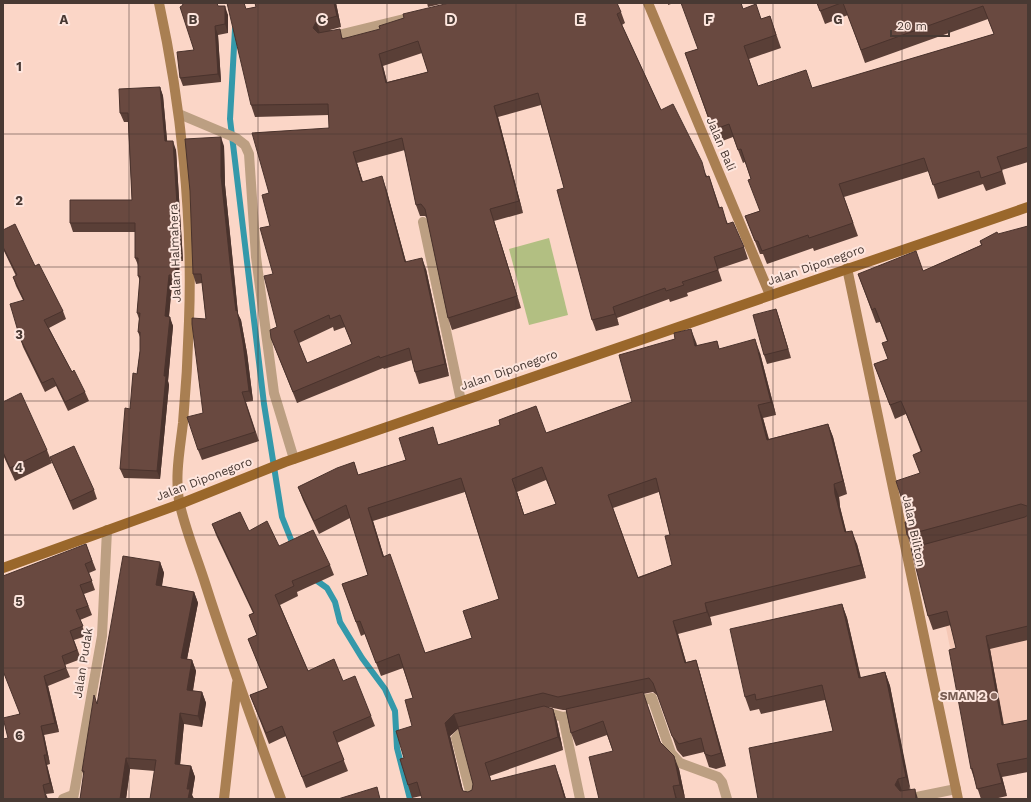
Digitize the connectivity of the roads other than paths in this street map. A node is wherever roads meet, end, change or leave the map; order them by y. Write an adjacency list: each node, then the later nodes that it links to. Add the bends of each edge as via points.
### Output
1 (159, 3): 5 (main road, Jalan Halmahera)
2 (648, 3): 9 (main road, Jalan Bali)
3 (414, 17): 4 (street)
4 (324, 38)
5 (178, 114): 11 (street, via 236,138 245,145 249,154 256,257 274,393); 12 (main road, Jalan Halmahera, via 186,202 190,310 178,472)
6 (1028, 207): 8 (main road, Jalan Diponegoro)
7 (423, 222): 10 (street)
8 (847, 268): 9 (main road, Jalan Diponegoro); 21 (main road, Jalan Biliton, via 910,556)
9 (770, 295): 10 (main road, Jalan Diponegoro)
10 (460, 401): 11 (main road, Jalan Diponegoro)
11 (290, 460): 12 (main road, Jalan Diponegoro)
12 (180, 504): 13 (main road, Jalan Diponegoro); 15 (main road, Jalan Halmahera)
13 (107, 530): 14 (main road, Jalan Diponegoro); 22 (street, Jalan Pudak, via 102,636)
14 (3, 568)
15 (237, 681): 24 (main road); 25 (main road, Jalan Halmahera)
16 (623, 704): 28 (street, via 652,698 671,753 680,763 718,777)
17 (593, 711): 18 (street)
18 (563, 717): 19 (street, via 549,713); 27 (street)
19 (530, 718)
20 (486, 728): 26 (street, via 460,734 456,738)
21 (957, 794): 29 (street)
22 (73, 797): 23 (street)
23 (63, 799)
24 (224, 799)
25 (281, 799)
26 (472, 799)
27 (580, 799)
28 (727, 799)
29 (907, 799)

